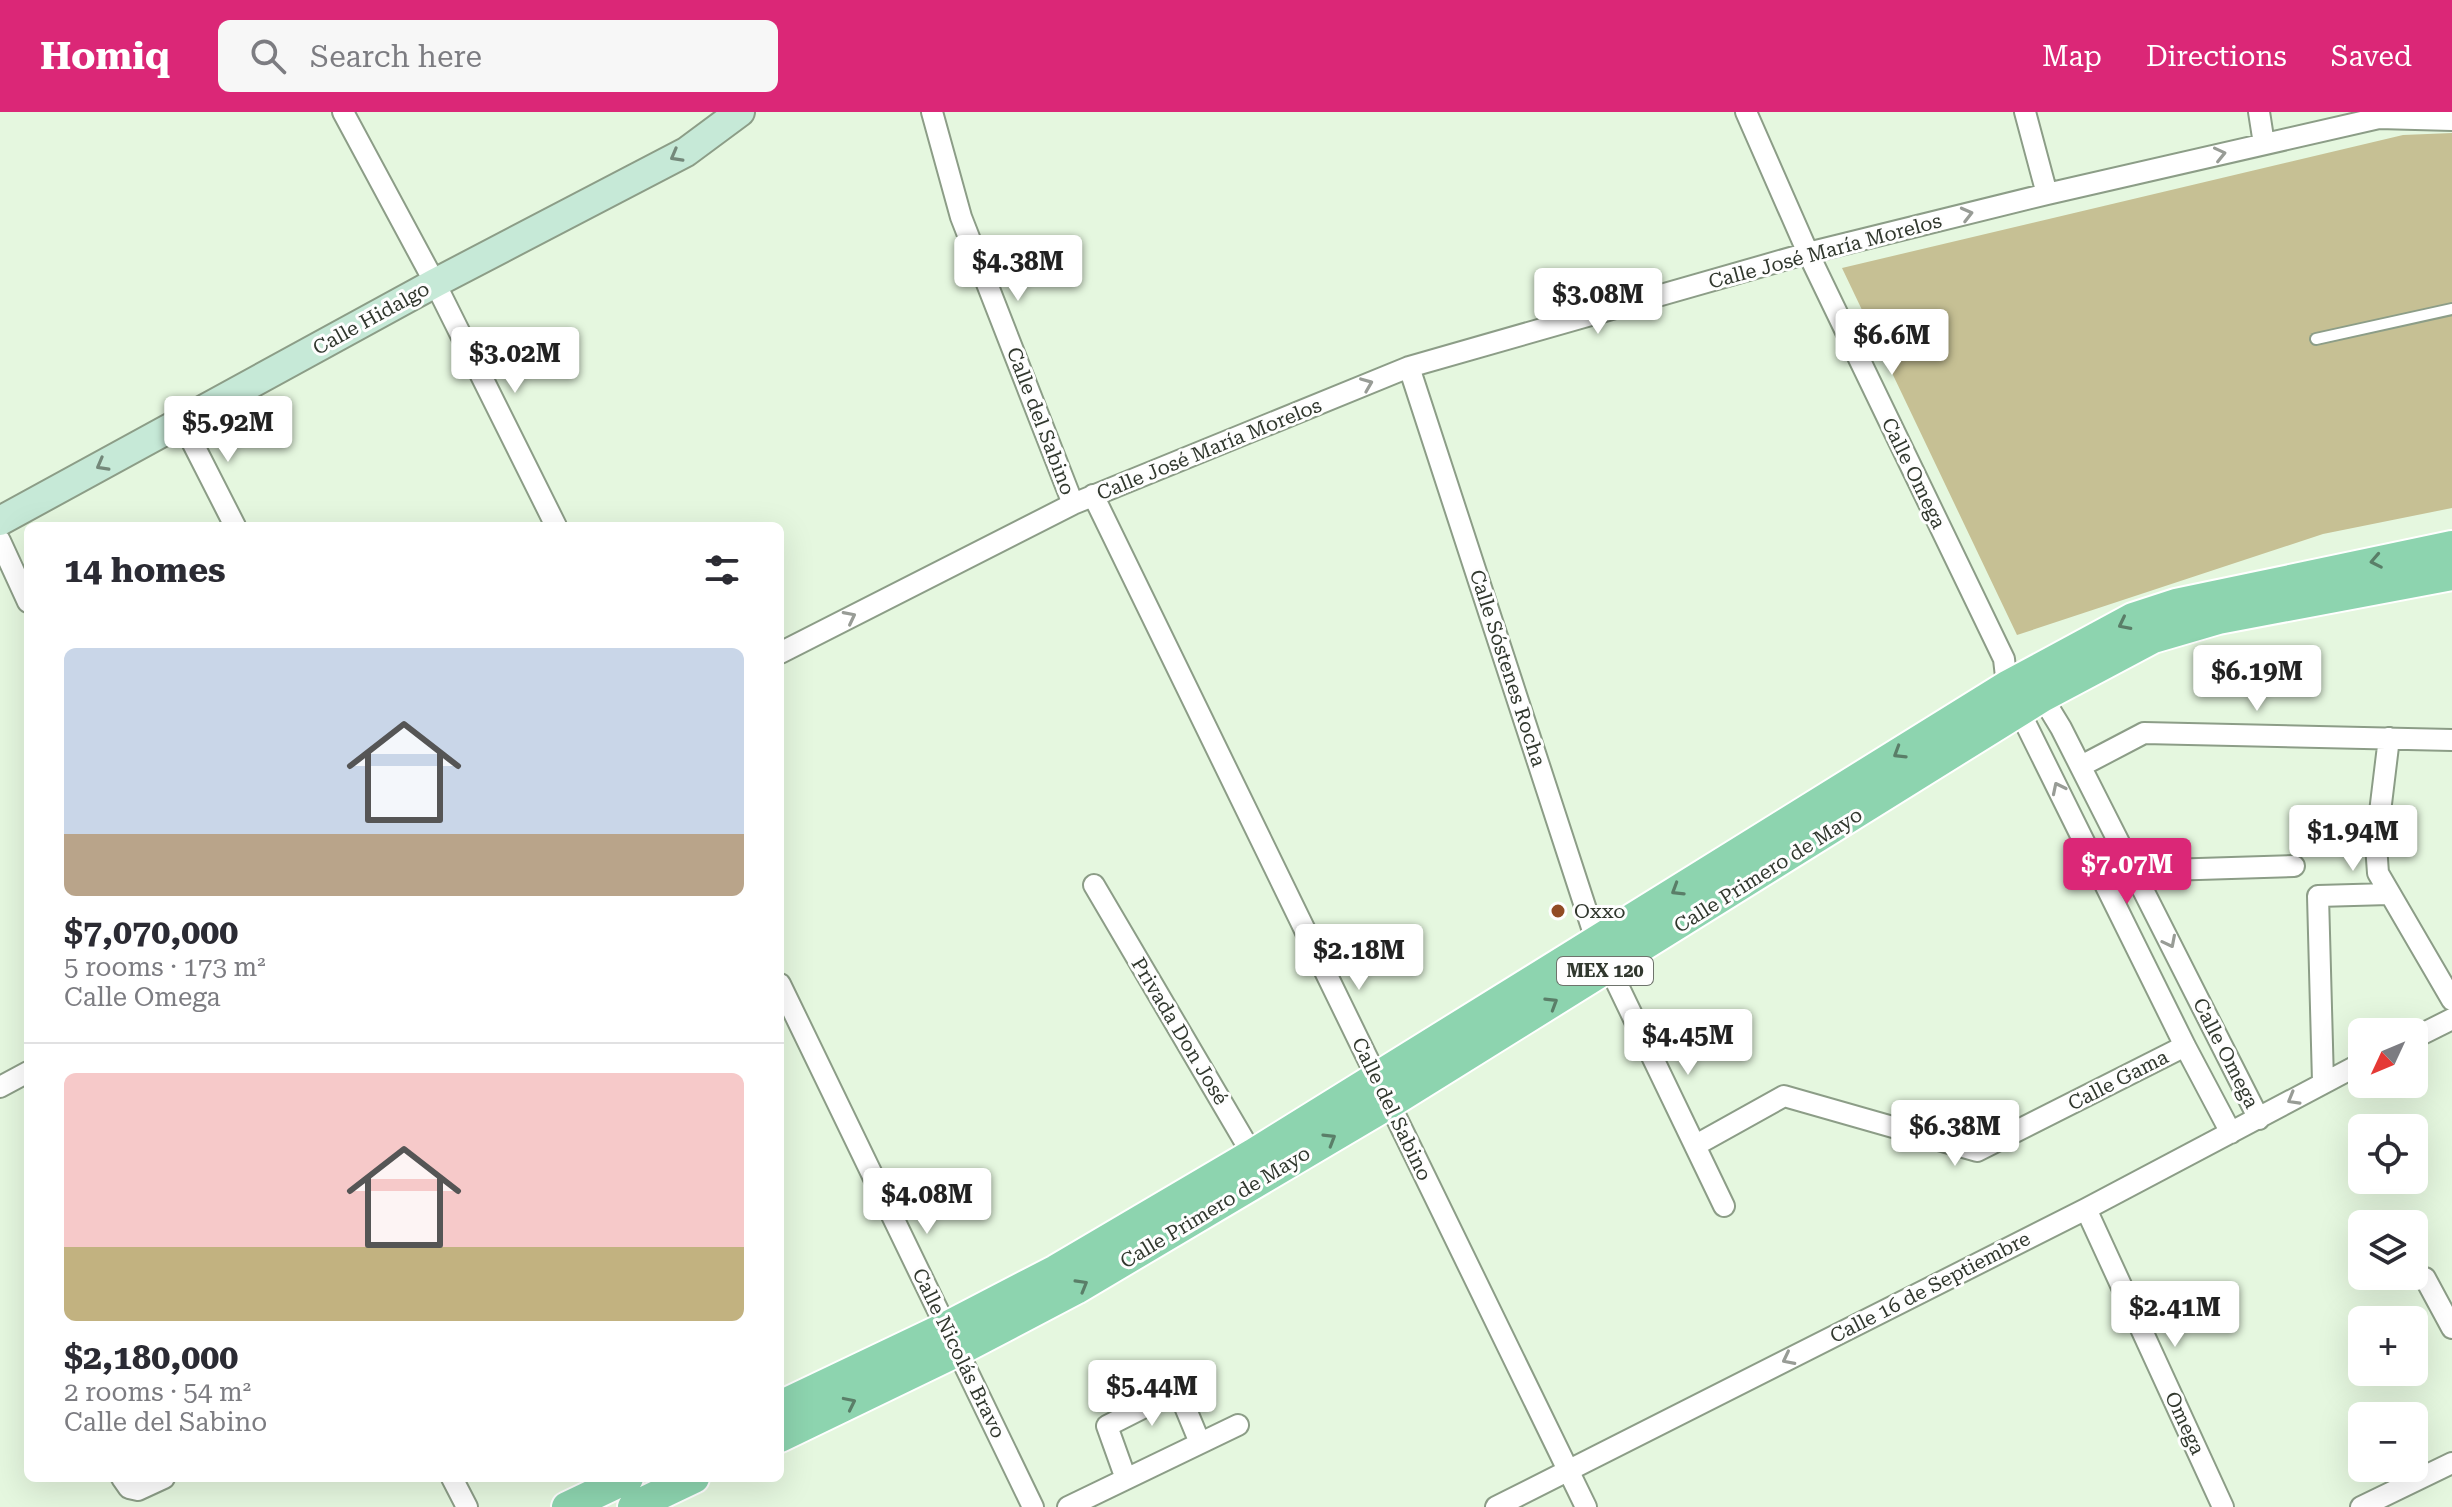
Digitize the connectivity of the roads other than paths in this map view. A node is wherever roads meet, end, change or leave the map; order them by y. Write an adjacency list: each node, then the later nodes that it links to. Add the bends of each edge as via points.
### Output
1 (343, 112): 11 (street)
2 (740, 112): 11 (street, Calle Hidalgo, one-way to 11, via 686,152)
3 (932, 112): 17 (street, Calle del Sabino, via 961,217)
4 (1746, 112): 10 (street, Calle Omega)
5 (2025, 112): 9 (street)
6 (2259, 112): 8 (street)
7 (2452, 120): 8 (street, Calle José María Morelos, via 2379,118)
8 (2264, 144): 9 (street, Calle José María Morelos, one-way to 8)
9 (2047, 194): 10 (street, Calle José María Morelos, one-way to 9)
10 (1808, 253): 14 (street, Calle José María Morelos); 26 (street, Calle Omega)
11 (435, 283): 15 (street, Calle Hidalgo); 20 (street)
12 (2452, 309): 13 (lane)
13 (2316, 339)
14 (1409, 367): 16 (street, Calle José María Morelos, one-way to 14); 34 (street, Calle Sóstenes Rocha)
15 (182, 422): 18 (street, Calle Hidalgo, one-way to 18); 19 (street)
16 (1093, 495): 17 (street, Calle José María Morelos); 45 (street, Calle del Sabino)
17 (1073, 504): 25 (street, Calle José María Morelos, one-way to 17)
18 (0, 521)
19 (233, 522)
20 (554, 522)
21 (0, 541): 24 (street)
22 (2452, 546): 26 (main road, Calle Primero de Mayo / MEX 120, one-way to 26, via 2176,604 2133,618)
23 (2452, 575): 26 (main road, Calle Primero de Mayo / MEX 120, via 2218,619)
24 (24, 593)
25 (784, 651)
26 (2021, 686): 29 (street, Calle Omega); 34 (main road, Calle Primero de Mayo / MEX 120, one-way to 34); 35 (main road, Calle Primero de Mayo / MEX 120); 40 (street, Calle Omega, one-way to 26)
27 (2389, 738): 28 (street); 29 (street, via 2144,733); 33 (street, via 2376,845 2378,873)
28 (2452, 740)
29 (2081, 766): 31 (street, Calle Omega)
30 (2294, 866): 31 (street)
31 (2134, 871): 46 (street, Calle Omega, one-way to 46)
32 (1094, 885): 49 (street, Privada Don José)
33 (2389, 894): 37 (street); 43 (street, via 2318,896)
34 (1596, 940): 35 (street, Calle Sóstenes Rocha); 45 (main road, Calle Primero de Mayo / MEX 120)
35 (1610, 968): 45 (main road, Calle Primero de Mayo / MEX 120, one-way to 35); 48 (street, Calle Sóstenes Rocha)
36 (784, 992): 54 (street, Calle Nicolás Bravo)
37 (2452, 1000)
38 (2452, 1019): 39 (street)
39 (2428, 1031)
40 (2185, 1046): 47 (street, Calle Omega); 48 (street, Calle Gama, via 1977,1151 1784,1096)
41 (2348, 1070): 43 (street, Calle 16 de Septiembre)
42 (24, 1074): 44 (street)
43 (2323, 1082): 46 (street, Calle 16 de Septiembre, one-way to 46)
44 (0, 1087)
45 (1383, 1090): 49 (main road, Calle Primero de Mayo / MEX 120); 60 (street, Calle del Sabino)
46 (2259, 1119): 47 (street, Calle 16 de Septiembre)
47 (2231, 1133): 51 (street, Calle 16 de Septiembre)
48 (1696, 1145): 50 (street, Calle Sóstenes Rocha)
49 (1259, 1166): 54 (main road, Calle Primero de Mayo / MEX 120, via 1076,1289)
50 (1724, 1206)
51 (2086, 1209): 60 (street, Calle 16 de Septiembre, one-way to 60); 74 (street, Omega)
52 (2428, 1284): 53 (street)
53 (2452, 1328)
54 (951, 1339): 55 (main road, Calle Primero de Mayo / MEX 120); 57 (main road, Calle Primero de Mayo / MEX 120, one-way to 54); 70 (street, Calle Nicolás Bravo)
55 (784, 1404)
56 (1238, 1425): 58 (street)
57 (784, 1435)
58 (1200, 1443): 61 (street); 61 (street, via 1178,1390 1107,1426)
59 (2452, 1463): 75 (street)
60 (1568, 1470): 72 (street, Calle 16 de Septiembre); 73 (street, Calle del Sabino)
61 (1126, 1479): 71 (street)
62 (125, 1482): 63 (street, via 142,1489)
63 (156, 1482)
64 (454, 1482): 67 (street)
65 (620, 1482): 68 (main road)
66 (686, 1482): 69 (main road)
67 (467, 1507)
68 (567, 1507)
69 (633, 1507)
70 (1033, 1507)
71 (1068, 1507)
72 (1496, 1507)
73 (1586, 1507)
74 (2223, 1507)
75 (2361, 1507)

